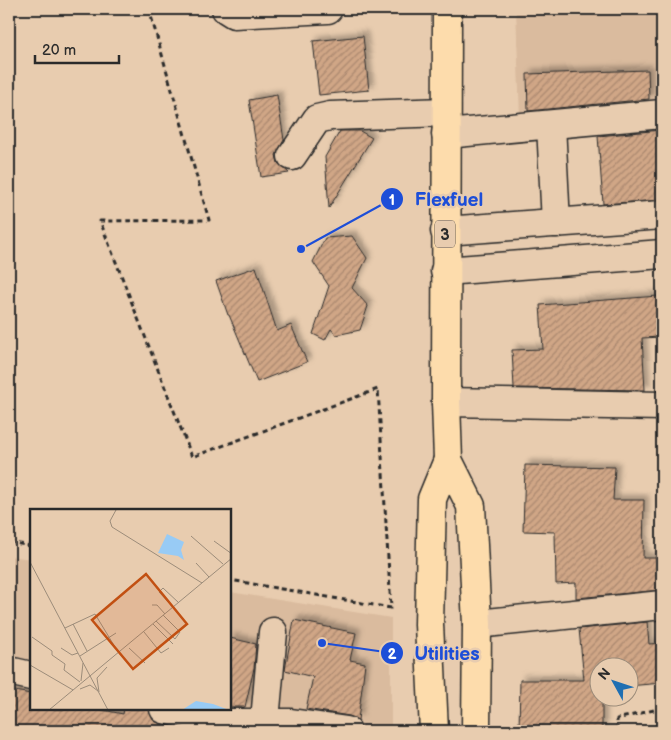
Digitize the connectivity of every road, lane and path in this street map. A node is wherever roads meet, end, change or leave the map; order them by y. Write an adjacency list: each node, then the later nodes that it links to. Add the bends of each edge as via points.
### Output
1 (149, 9): 19 (path, via 209,220 100,221 192,457 378,389 391,608)
2 (226, 9): 3 (lane, via 234,14)
3 (328, 9)
4 (447, 9): 6 (highway, 3)
5 (662, 114): 7 (lane)
6 (446, 123): 7 (lane); 8 (lane, via 330,116 317,119); 11 (highway, 3)
7 (551, 125): 10 (lane)
8 (292, 156)
9 (662, 216): 10 (lane)
10 (556, 223): 11 (lane)
11 (445, 231): 13 (highway, 3)
12 (662, 254): 13 (lane)
13 (445, 271): 14 (highway, 3)
14 (446, 402): 15 (lane); 16 (highway, 3)
15 (662, 406)
16 (448, 460): 21 (highway, 3, via 471,506); 29 (highway, 3, via 432,499 429,624)
17 (9, 542): 18 (path)
18 (30, 546)
19 (231, 580)
20 (662, 605): 21 (lane)
21 (477, 624): 30 (highway, 3)
22 (273, 632): 27 (lane)
23 (9, 671): 24 (lane)
24 (30, 676)
25 (662, 708): 31 (path, via 617,720)
26 (169, 710): 27 (lane)
27 (265, 727): 28 (lane, via 291,723)
28 (348, 731)
29 (434, 731)
30 (476, 731)
31 (617, 731)

